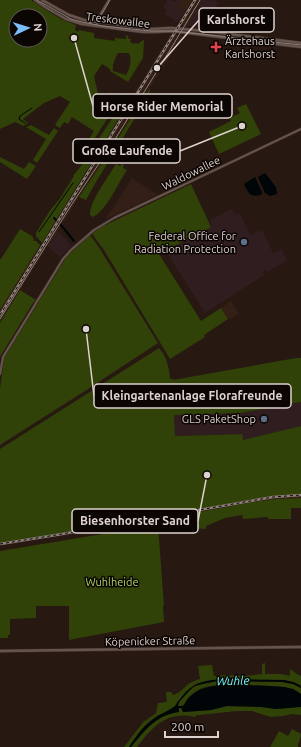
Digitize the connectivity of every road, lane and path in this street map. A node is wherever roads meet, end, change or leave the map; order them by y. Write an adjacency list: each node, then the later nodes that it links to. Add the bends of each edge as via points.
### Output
1 (35, 0): 5 (main road, Treskowallee, via 66,19)
2 (42, 0): 4 (main road, Treskowallee, via 75,18)
3 (110, 0): 4 (street)
4 (97, 22): 5 (street); 6 (main road, Treskowallee)
5 (96, 26): 7 (main road, Treskowallee, via 147,32 173,31)
6 (301, 43)
7 (301, 47)
8 (301, 129): 9 (street, Waldowallee, via 98,227 62,261 3,357)
9 (0, 374)
10 (301, 647): 11 (main road, Köpenicker Straße)
11 (0, 651)

